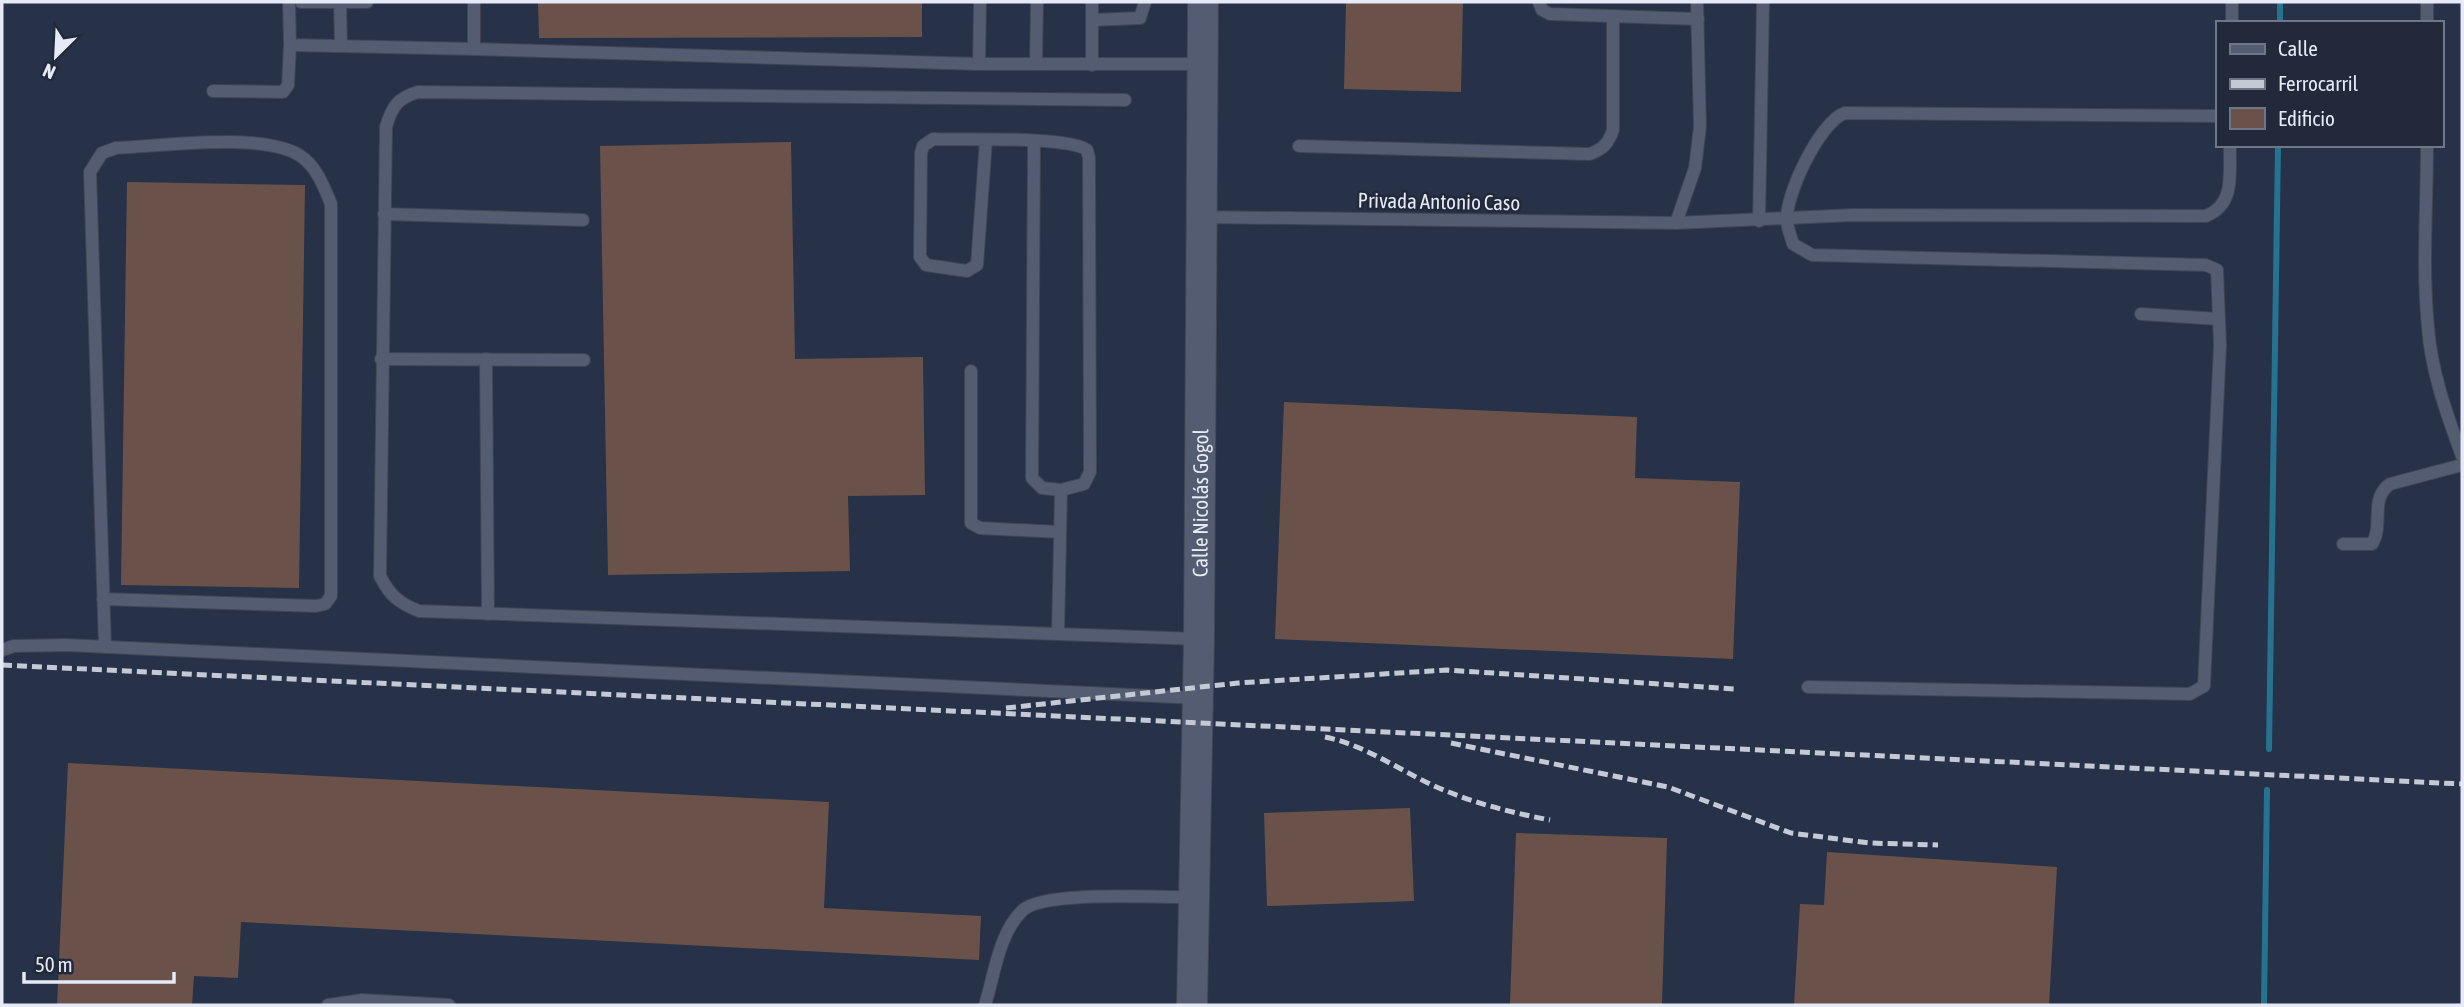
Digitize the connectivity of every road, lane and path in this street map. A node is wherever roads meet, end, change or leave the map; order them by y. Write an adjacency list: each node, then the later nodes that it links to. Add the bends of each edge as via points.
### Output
1 (289, 2): 21 (lane)
2 (301, 2): 3 (lane)
3 (340, 2): 4 (lane); 22 (lane)
4 (367, 2)
5 (474, 2): 23 (lane)
6 (979, 2): 24 (lane)
7 (1037, 2): 25 (lane)
8 (1092, 2): 18 (lane)
9 (1145, 2): 18 (lane, via 1140,18)
10 (1203, 2): 26 (street, Calle Nicolás Gogol)
11 (1539, 2): 16 (lane, via 1550,14)
12 (1697, 2): 17 (lane)
13 (1763, 2): 39 (lane)
14 (2232, 2): 19 (lane)
15 (2427, 2): 20 (lane)
16 (1613, 16): 17 (lane); 33 (lane, via 1612,130 1609,142 1590,154)
17 (1698, 19): 41 (lane, via 1700,127 1695,168)
18 (1092, 20): 27 (lane)
19 (2232, 21)
20 (2427, 21)
21 (290, 45): 22 (lane); 28 (lane, via 288,85 283,92)
22 (341, 46): 23 (lane)
23 (474, 49): 24 (lane)
24 (979, 64): 25 (lane)
25 (1036, 64): 27 (lane)
26 (1202, 64): 27 (lane); 37 (street, Calle Nicolás Gogol)
27 (1092, 65)
28 (213, 91)
29 (1125, 100): 36 (lane, via 418,92 401,97 390,111)
30 (2216, 116): 40 (lane, via 1845,113 1829,122 1812,149)
31 (986, 140): 31 (lane, via 977,265 967,271 926,265 920,257 923,146 933,139); 32 (lane)
32 (1034, 142): 50 (lane, via 1032,478 1037,485); 50 (lane, via 1081,145 1089,158 1090,472 1084,484)
33 (1299, 146)
34 (2230, 147): 40 (lane, Privada Antonio Caso, via 2224,206 2206,216 1853,215)
35 (2427, 147): 48 (lane, via 2428,329 2437,379)
36 (384, 214): 38 (lane); 44 (lane)
37 (1201, 217): 41 (lane, Privada Antonio Caso); 56 (street, Calle Nicolás Gogol)
38 (583, 220)
39 (1759, 220): 40 (lane, Privada Antonio Caso); 41 (lane, Privada Antonio Caso)
40 (1786, 220): 43 (lane, via 1793,244 1812,255 2206,265 2218,275)
41 (1676, 223)
42 (2141, 314): 43 (lane)
43 (2219, 319): 59 (lane, via 2206,678 2199,691)
44 (381, 359): 45 (lane); 54 (lane, via 380,576 400,604 419,611)
45 (485, 359): 46 (lane); 54 (lane)
46 (584, 360)
47 (971, 371): 51 (lane, via 971,523 980,528)
48 (2462, 456)
49 (2462, 465): 52 (lane, via 2390,485 2380,494 2377,535 2372,544)
50 (1061, 490): 51 (lane)
51 (1060, 532): 55 (lane)
52 (2343, 544)
53 (103, 599): 53 (lane, via 90,172 102,153 116,148 250,143 278,146 300,155 331,204 331,596 316,606); 57 (lane)
54 (488, 614): 55 (lane)
55 (1058, 634): 56 (lane)
56 (1199, 639): 60 (street, Calle Nicolás Gogol)
57 (105, 647): 58 (lane, via 14,646); 60 (lane)
58 (2, 650)
59 (1808, 687)
60 (1197, 698): 61 (street, Calle Nicolás Gogol)
61 (1194, 897): 65 (lane, via 1034,902 1009,928); 66 (street, Calle Nicolás Gogol)
62 (335, 1004): 63 (lane)
63 (390, 1004): 64 (lane)
64 (449, 1005)
65 (985, 1005)
66 (1192, 1005)

